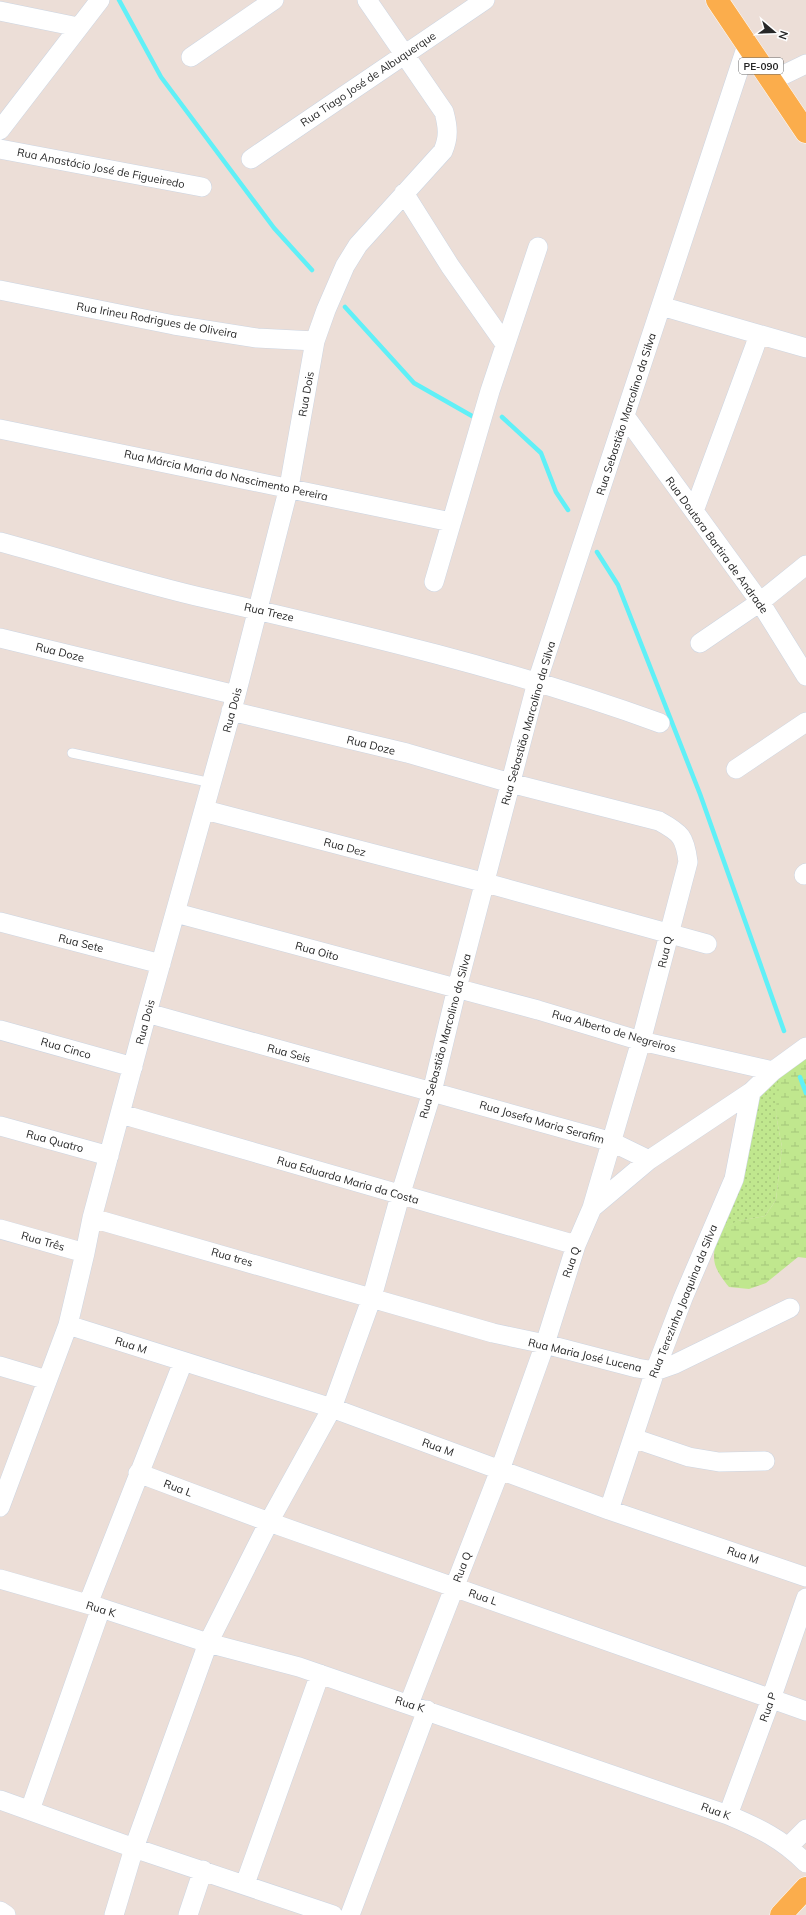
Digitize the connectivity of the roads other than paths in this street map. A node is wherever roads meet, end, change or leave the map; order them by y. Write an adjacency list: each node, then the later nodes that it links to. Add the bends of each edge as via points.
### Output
1 (100, 0): 7 (street)
2 (274, 0): 10 (street)
3 (367, 0): 9 (street)
4 (485, 0): 9 (street, Rua Tiago José de Albuquerque)
5 (717, 0): 8 (main road, PE-090)
6 (0, 11): 7 (street)
7 (78, 27): 13 (street)
8 (747, 45): 12 (main road, PE-090); 21 (street, Rua Sebastião Marcolino da Silva)
9 (404, 55): 16 (street, Rua Tiago José de Albuquerque); 18 (street, Rua Dois, via 444,112 448,125 448,140 443,151)
10 (191, 57)
11 (806, 64): 12 (street)
12 (772, 81): 14 (main road, PE-090)
13 (0, 130)
14 (806, 132)
15 (0, 149): 17 (street, Rua Anastácio José de Figueiredo)
16 (251, 158)
17 (202, 187)
18 (404, 193): 23 (street, Rua Dois, via 358,245 345,266); 24 (street, via 450,266)
19 (538, 247): 24 (street)
20 (0, 290): 23 (street, Rua Irineu Rodrigues de Oliveira, via 174,325 257,338)
21 (661, 306): 22 (street); 26 (street, Rua Sebastião Marcolino da Silva)
22 (759, 335): 25 (street); 29 (street)
23 (315, 341): 28 (street, Rua Dois)
24 (506, 344): 30 (street)
25 (806, 348)
26 (625, 416): 29 (street, Rua Doutora Bartira de Andrade); 39 (street, Rua Sebastião Marcolino da Silva)
27 (0, 429): 28 (street, Rua Márcia Maria do Nascimento Pereira)
28 (289, 487): 30 (street, Rua Márcia Maria do Nascimento Pereira); 35 (street, Rua Dois)
29 (694, 511): 34 (street, Rua Doutora Bartira de Andrade)
30 (451, 522): 33 (street)
31 (0, 542): 35 (street, Rua Treze, via 208,599)
32 (806, 565): 34 (street)
33 (434, 582)
34 (760, 602): 37 (street); 38 (street, Rua Doutora Bartira de Andrade)
35 (258, 609): 39 (street, Rua Treze); 40 (street, Rua Dois)
36 (0, 638): 40 (street, Rua Doze)
37 (700, 643)
38 (806, 676)
39 (537, 682): 42 (street, Rua Treze, via 604,702); 45 (street, Rua Sebastião Marcolino da Silva)
40 (234, 703): 45 (street, Rua Doze); 46 (street, Rua Dois)
41 (806, 722): 44 (street)
42 (660, 723)
43 (72, 753): 46 (lane)
44 (736, 769)
45 (510, 783): 48 (street, Rua Doze); 49 (street, Rua Sebastião Marcolino da Silva)
46 (212, 784): 47 (street, Rua Dois)
47 (205, 810): 49 (street, Rua Dez); 50 (street, Rua Dois)
48 (659, 822): 52 (street, Rua Q, via 676,831 686,844 688,862)
49 (486, 884): 52 (street, Rua Dez); 55 (street, Rua Sebastião Marcolino da Silva)
50 (176, 913): 54 (street, Rua Dois); 55 (street, Rua Oito)
51 (0, 922): 54 (street, Rua Sete)
52 (669, 934): 53 (street, Rua Dez); 58 (street, Rua Q)
53 (707, 944)
54 (161, 964): 56 (street, Rua Dois)
55 (457, 988): 58 (street, Rua Alberto de Negreiros); 62 (street, Rua Sebastião Marcolino da Silva)
56 (147, 1013): 60 (street, Rua Dois); 62 (street, Rua Seis)
57 (0, 1030): 60 (street, Rua Cinco)
58 (641, 1041): 61 (street, Rua Alberto de Negreiros); 66 (street, Rua Q)
59 (806, 1047): 61 (street)
60 (133, 1067): 64 (street, Rua Dois)
61 (773, 1071): 63 (street)
62 (432, 1092): 66 (street, Rua Josefa Maria Serafim); 69 (street, Rua Sebastião Marcolino da Silva)
63 (751, 1092): 68 (street); 81 (street, Rua Terezinha Joaquina da Silva, via 734,1179)
64 (121, 1114): 67 (street, Rua Dois); 69 (street, Rua Eduarda Maria da Costa)
65 (0, 1126): 67 (street, Rua Quatro)
66 (612, 1142): 68 (street, Rua Josefa Maria Serafim); 70 (street, Rua Q)
67 (109, 1156): 71 (street, Rua Dois)
68 (649, 1160): 70 (street)
69 (400, 1196): 73 (street, Rua Eduarda Maria da Costa); 75 (street, Rua Sebastião Marcolino da Silva)
70 (592, 1208): 73 (street, Rua Q)
71 (92, 1218): 74 (street, Rua Dois); 75 (street, Rua tres)
72 (0, 1229): 74 (street, Rua Três)
73 (576, 1245): 78 (street, Rua Q)
74 (85, 1254): 77 (street, Rua Dois)
75 (372, 1297): 78 (street, Rua Maria José Lucena, via 492,1334); 83 (street, Rua Sebastião Marcolino da Silva)
76 (790, 1308): 81 (street, Rua Maria José Lucena, via 675,1364)
77 (68, 1325): 79 (street, Rua M); 82 (street, Rua Dois)
78 (546, 1344): 81 (street, Rua Maria José Lucena); 86 (street, Rua Q)
79 (183, 1362): 83 (street, Rua M); 87 (street)
80 (0, 1366): 82 (street)
81 (655, 1371): 84 (street, Rua Terezinha Joaquina da Silva)
82 (47, 1380): 88 (street, Rua Dois)
83 (332, 1408): 86 (street, Rua M); 90 (street, Rua Sebastião Marcolino da Silva)
84 (633, 1438): 85 (street, via 689,1457 719,1462); 89 (street, Rua Terezinha Joaquina da Silva)
85 (765, 1461)
86 (500, 1470): 89 (street, Rua M); 93 (street, Rua Q)
87 (138, 1473): 90 (street, Rua L); 95 (street)
88 (2, 1496)
89 (609, 1510): 91 (street, Rua M)
90 (269, 1522): 93 (street, Rua L); 96 (street, Rua Sebastião Marcolino da Silva)
91 (806, 1577)
92 (0, 1579): 95 (street, Rua K)
93 (455, 1587): 98 (street, Rua L); 99 (street, Rua Q)
94 (806, 1598): 98 (street, Rua P)
95 (94, 1606): 96 (street, Rua K); 102 (street)
96 (208, 1643): 97 (street, Rua K); 106 (street, Rua Sebastião Marcolino da Silva)
97 (320, 1674): 99 (street, Rua K); 109 (street)
98 (772, 1699): 100 (street, Rua L); 103 (street, Rua P)
99 (418, 1707): 103 (street, Rua K); 117 (street, Rua Q)
100 (806, 1711)
101 (0, 1800): 102 (street)
102 (30, 1810): 106 (street)
103 (728, 1815): 105 (street, Rua K, via 762,1829)
104 (806, 1830): 105 (street)
105 (789, 1846): 107 (street, Rua K)
106 (134, 1848): 108 (street); 114 (street, Rua Sebastião Marcolino da Silva)
107 (806, 1863)
108 (203, 1870): 109 (street); 115 (street)
109 (245, 1884): 111 (street)
110 (806, 1888): 118 (main road)
111 (309, 1911): 116 (street)
112 (0, 1912): 113 (street)
113 (6, 1915)
114 (114, 1915)
115 (188, 1915)
116 (333, 1915)
117 (350, 1915)
118 (781, 1915)

